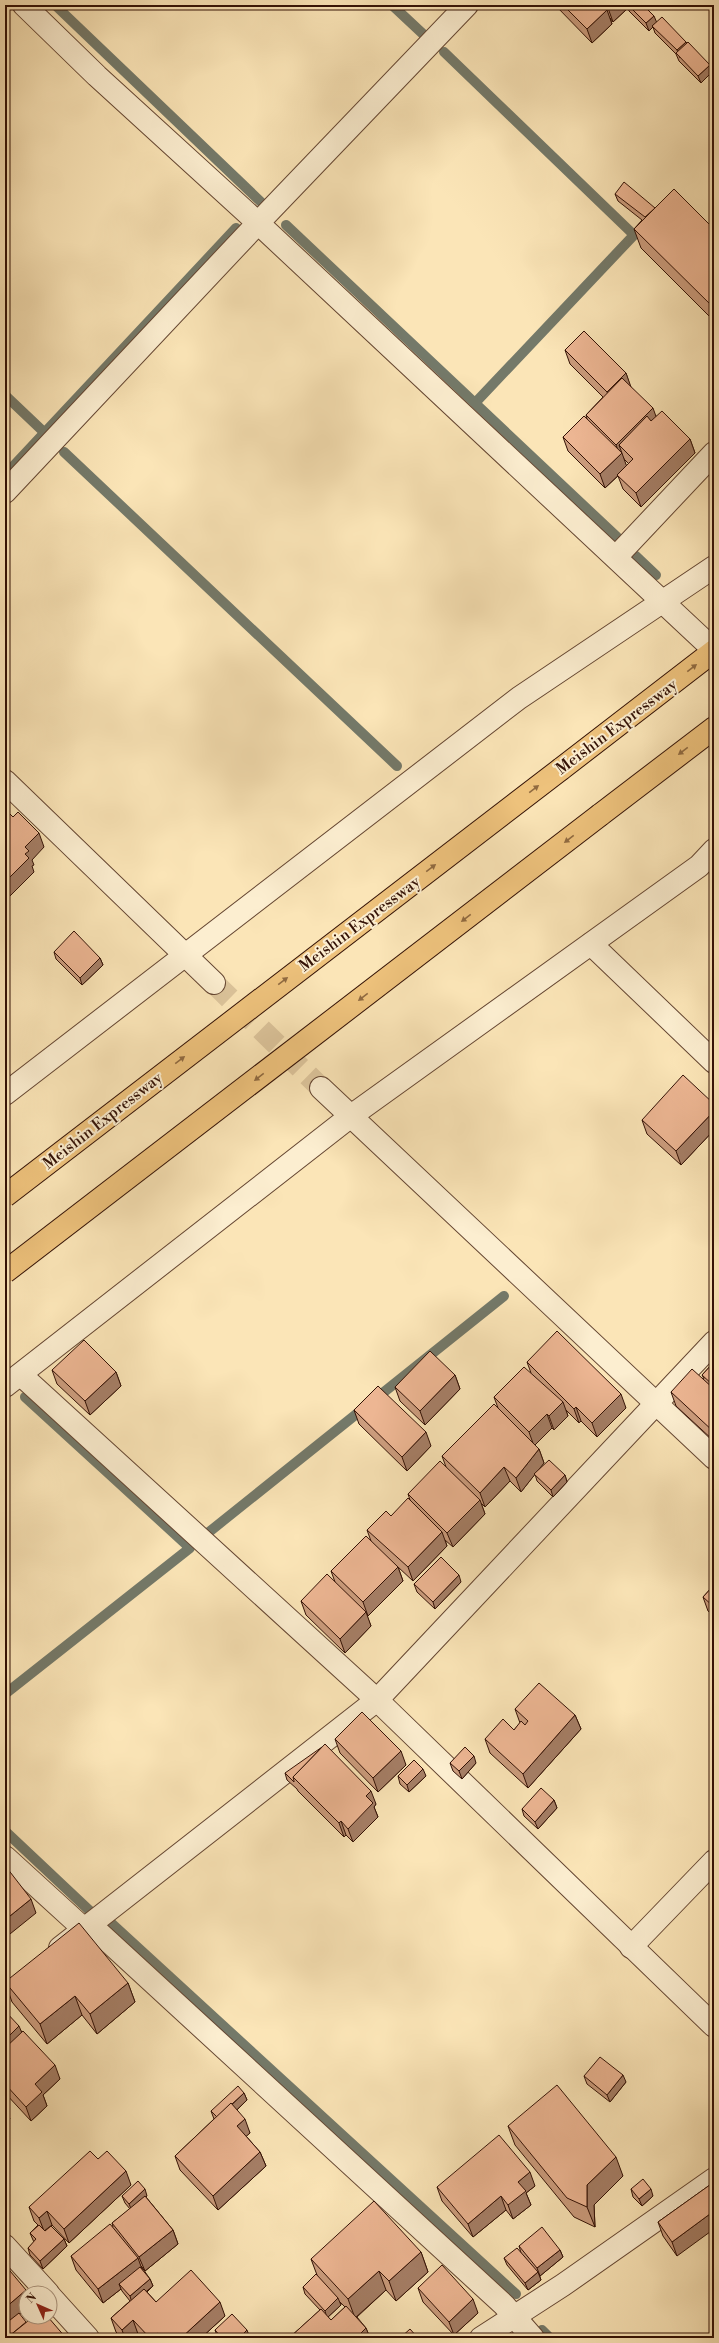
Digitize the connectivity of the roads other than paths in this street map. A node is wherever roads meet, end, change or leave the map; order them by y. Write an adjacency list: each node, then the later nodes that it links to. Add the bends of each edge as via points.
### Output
1 (24, 5): 3 (street, via 97,76)
2 (467, 5): 3 (street)
3 (258, 223): 5 (street); 6 (street)
4 (714, 453): 6 (street)
5 (5, 492)
6 (616, 557): 8 (street)
7 (714, 567): 8 (street)
8 (663, 600): 9 (street); 14 (street, via 519,698)
9 (714, 650): 20 (highway, Meishin Expressway, one-way to 9, bridge)
10 (714, 728): 21 (highway, one-way to 21, bridge)
11 (5, 781): 14 (street)
12 (714, 850): 13 (street, via 699,866)
13 (591, 944): 16 (street); 19 (street)
14 (186, 956): 15 (street); 18 (street)
15 (214, 983)
16 (714, 1062)
17 (322, 1088): 19 (street)
18 (5, 1094)
19 (351, 1116): 23 (street); 24 (street)
20 (5, 1196)
21 (5, 1272)
22 (714, 1342): 24 (street)
23 (13, 1380): 26 (street)
24 (657, 1402): 25 (street); 26 (street)
25 (714, 1458)
26 (377, 1700): 29 (street); 30 (street)
27 (5, 1858): 29 (street)
28 (714, 1861): 30 (street)
29 (84, 1929): 31 (street); 37 (street, via 96,1930 498,2299)
30 (632, 1947): 32 (street)
31 (41, 1962)
32 (714, 2026)
33 (714, 2179): 37 (street)
34 (5, 2246): 35 (street)
35 (41, 2285)
36 (58, 2305): 38 (street)
37 (514, 2317): 39 (street); 40 (street)
38 (88, 2338)
39 (481, 2338)
40 (533, 2338)

